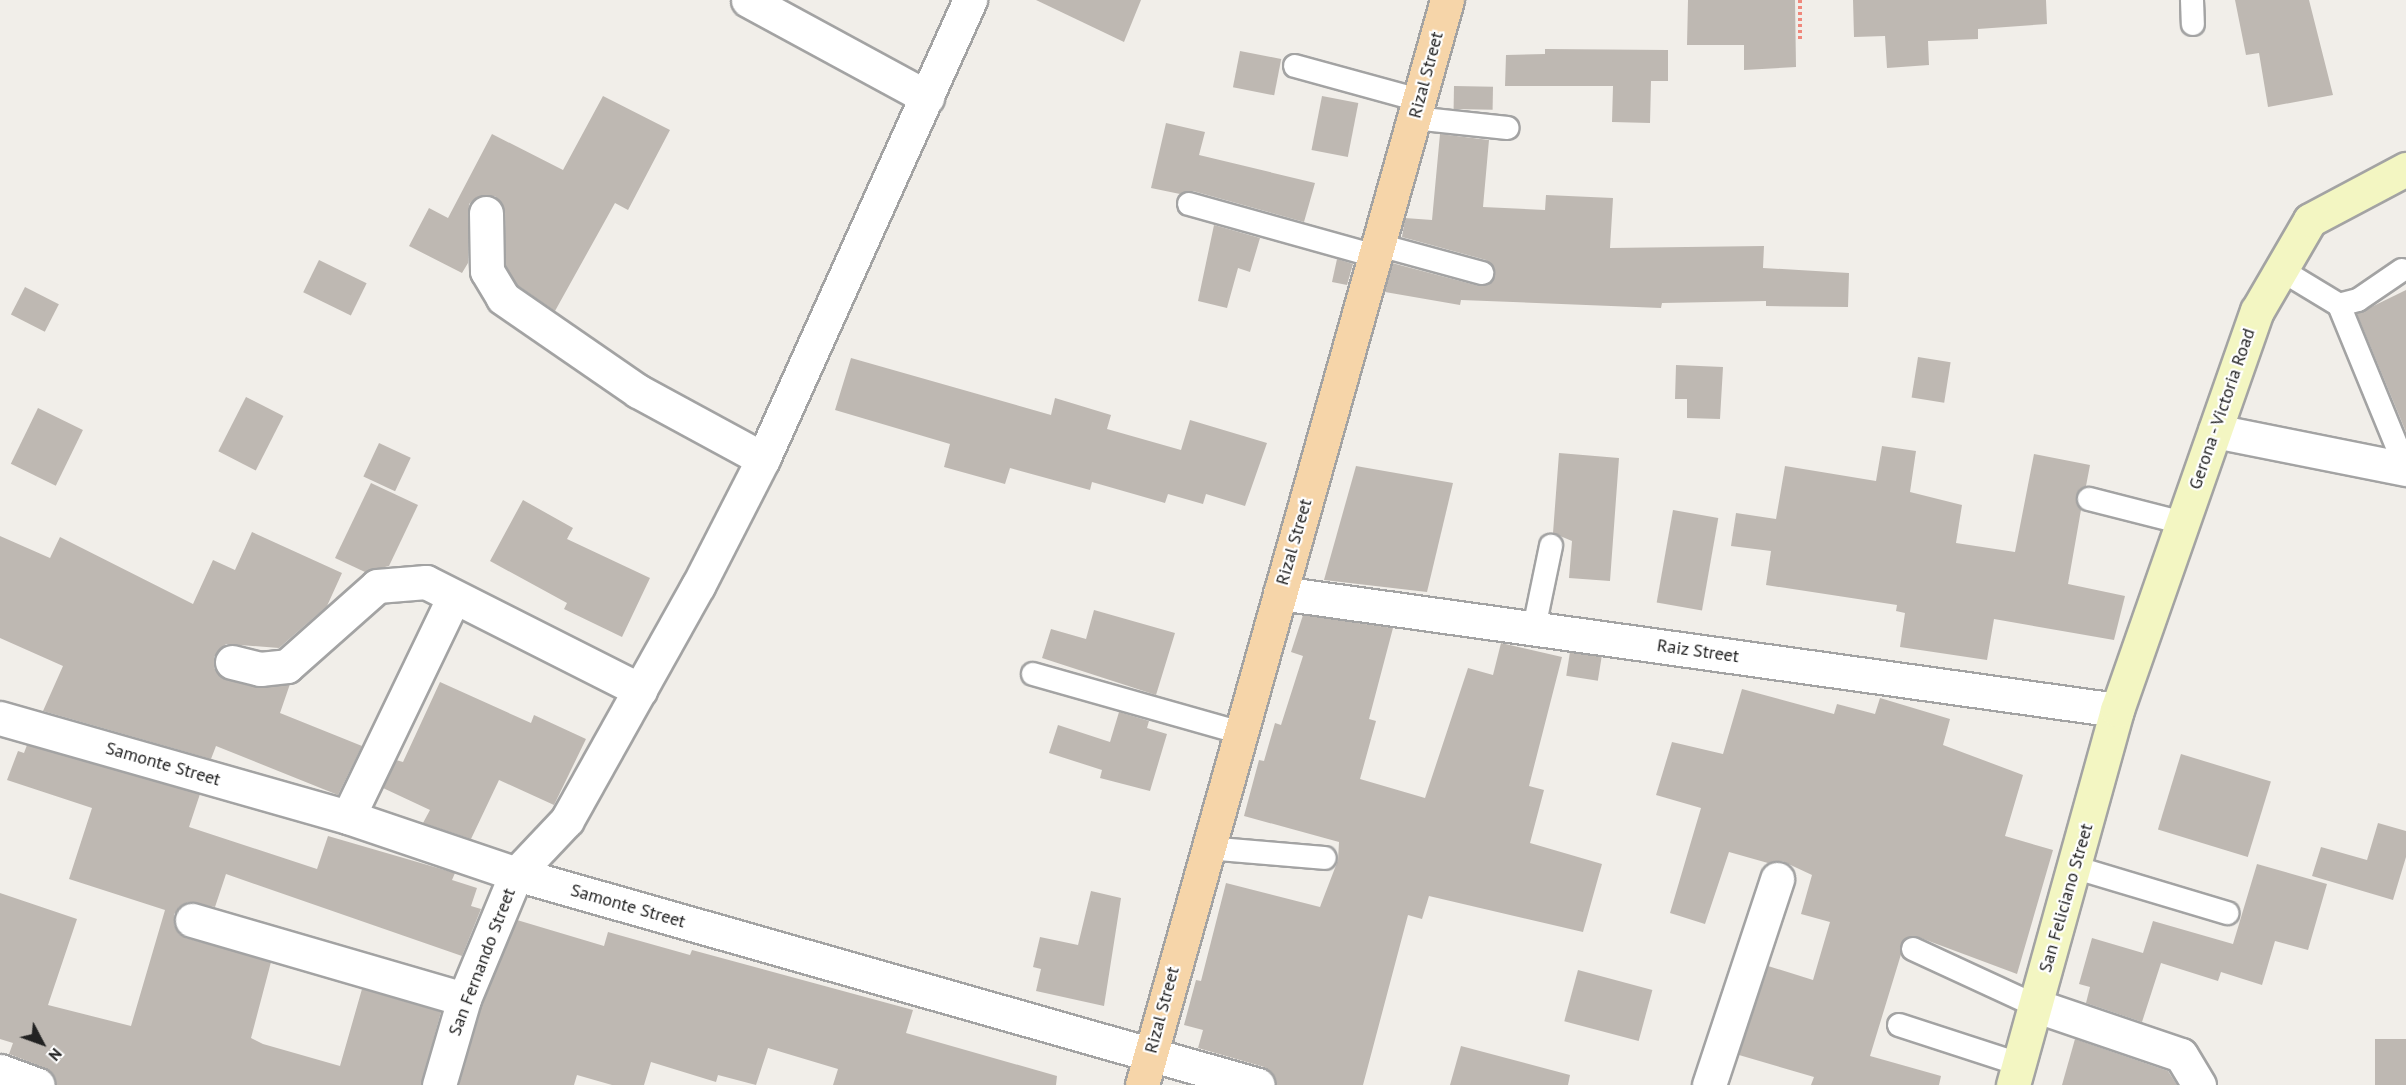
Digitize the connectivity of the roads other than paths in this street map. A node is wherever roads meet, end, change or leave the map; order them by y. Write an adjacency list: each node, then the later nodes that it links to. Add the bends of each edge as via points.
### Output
1 (748, 0): 7 (street)
2 (970, 0): 7 (street)
3 (1447, 0): 8 (main road, Rizal Street)
4 (2192, 0): 5 (lane)
5 (2193, 24)
6 (1295, 66): 8 (lane)
7 (927, 96): 19 (street)
8 (1416, 109): 9 (lane); 13 (main road, Rizal Street)
9 (1507, 128)
10 (2406, 169): 14 (main road, Gerona - Victoria Road, via 2310,220)
11 (1189, 204): 13 (lane)
12 (486, 213): 19 (street, via 487,272 503,298 638,391)
13 (1377, 250): 16 (lane); 24 (main road, Rizal Street)
14 (2278, 267): 17 (lane); 18 (main road, Gerona - Victoria Road, via 2257,311)
15 (2402, 270): 17 (lane, via 2358,300)
16 (1482, 273)
17 (2339, 305): 20 (lane)
18 (2215, 431): 20 (street); 22 (main road, Gerona - Victoria Road)
19 (763, 459): 29 (street)
20 (2406, 469)
21 (2089, 499): 22 (lane)
22 (2183, 523): 30 (main road, Gerona - Victoria Road)
23 (1551, 546): 26 (lane)
24 (1280, 592): 26 (street, Raiz Street); 32 (main road, Rizal Street)
25 (454, 597): 27 (street, via 426,582 377,586 287,666 260,669); 29 (street); 33 (street)
26 (1534, 628): 30 (street, Raiz Street)
27 (232, 662)
28 (1033, 674): 32 (lane)
29 (640, 690): 37 (street, via 567,820)
30 (2117, 710): 36 (main road, San Feliciano Street)
31 (0, 718): 33 (street, Samonte Street)
32 (1238, 732): 34 (main road, Rizal Street)
33 (348, 817): 37 (street, Samonte Street)
34 (1206, 848): 35 (lane); 45 (main road, Rizal Street)
35 (1325, 858)
36 (2077, 868): 39 (lane); 43 (main road, San Feliciano Street)
37 (516, 874): 42 (street, San Fernando Street); 45 (street, Samonte Street)
38 (1777, 879): 51 (street)
39 (2227, 913)
40 (192, 920): 42 (street)
41 (1913, 949): 43 (lane)
42 (464, 999): 49 (street, San Fernando Street)
43 (2034, 1005): 47 (main road, San Feliciano Street); 52 (street, via 2181,1055)
44 (1899, 1025): 47 (lane)
45 (1146, 1070): 50 (street, Samonte Street)
46 (0, 1071): 48 (street)
47 (2016, 1074)
48 (38, 1085)
49 (439, 1085)
50 (1258, 1085)
51 (1709, 1085)
52 (2199, 1085)

